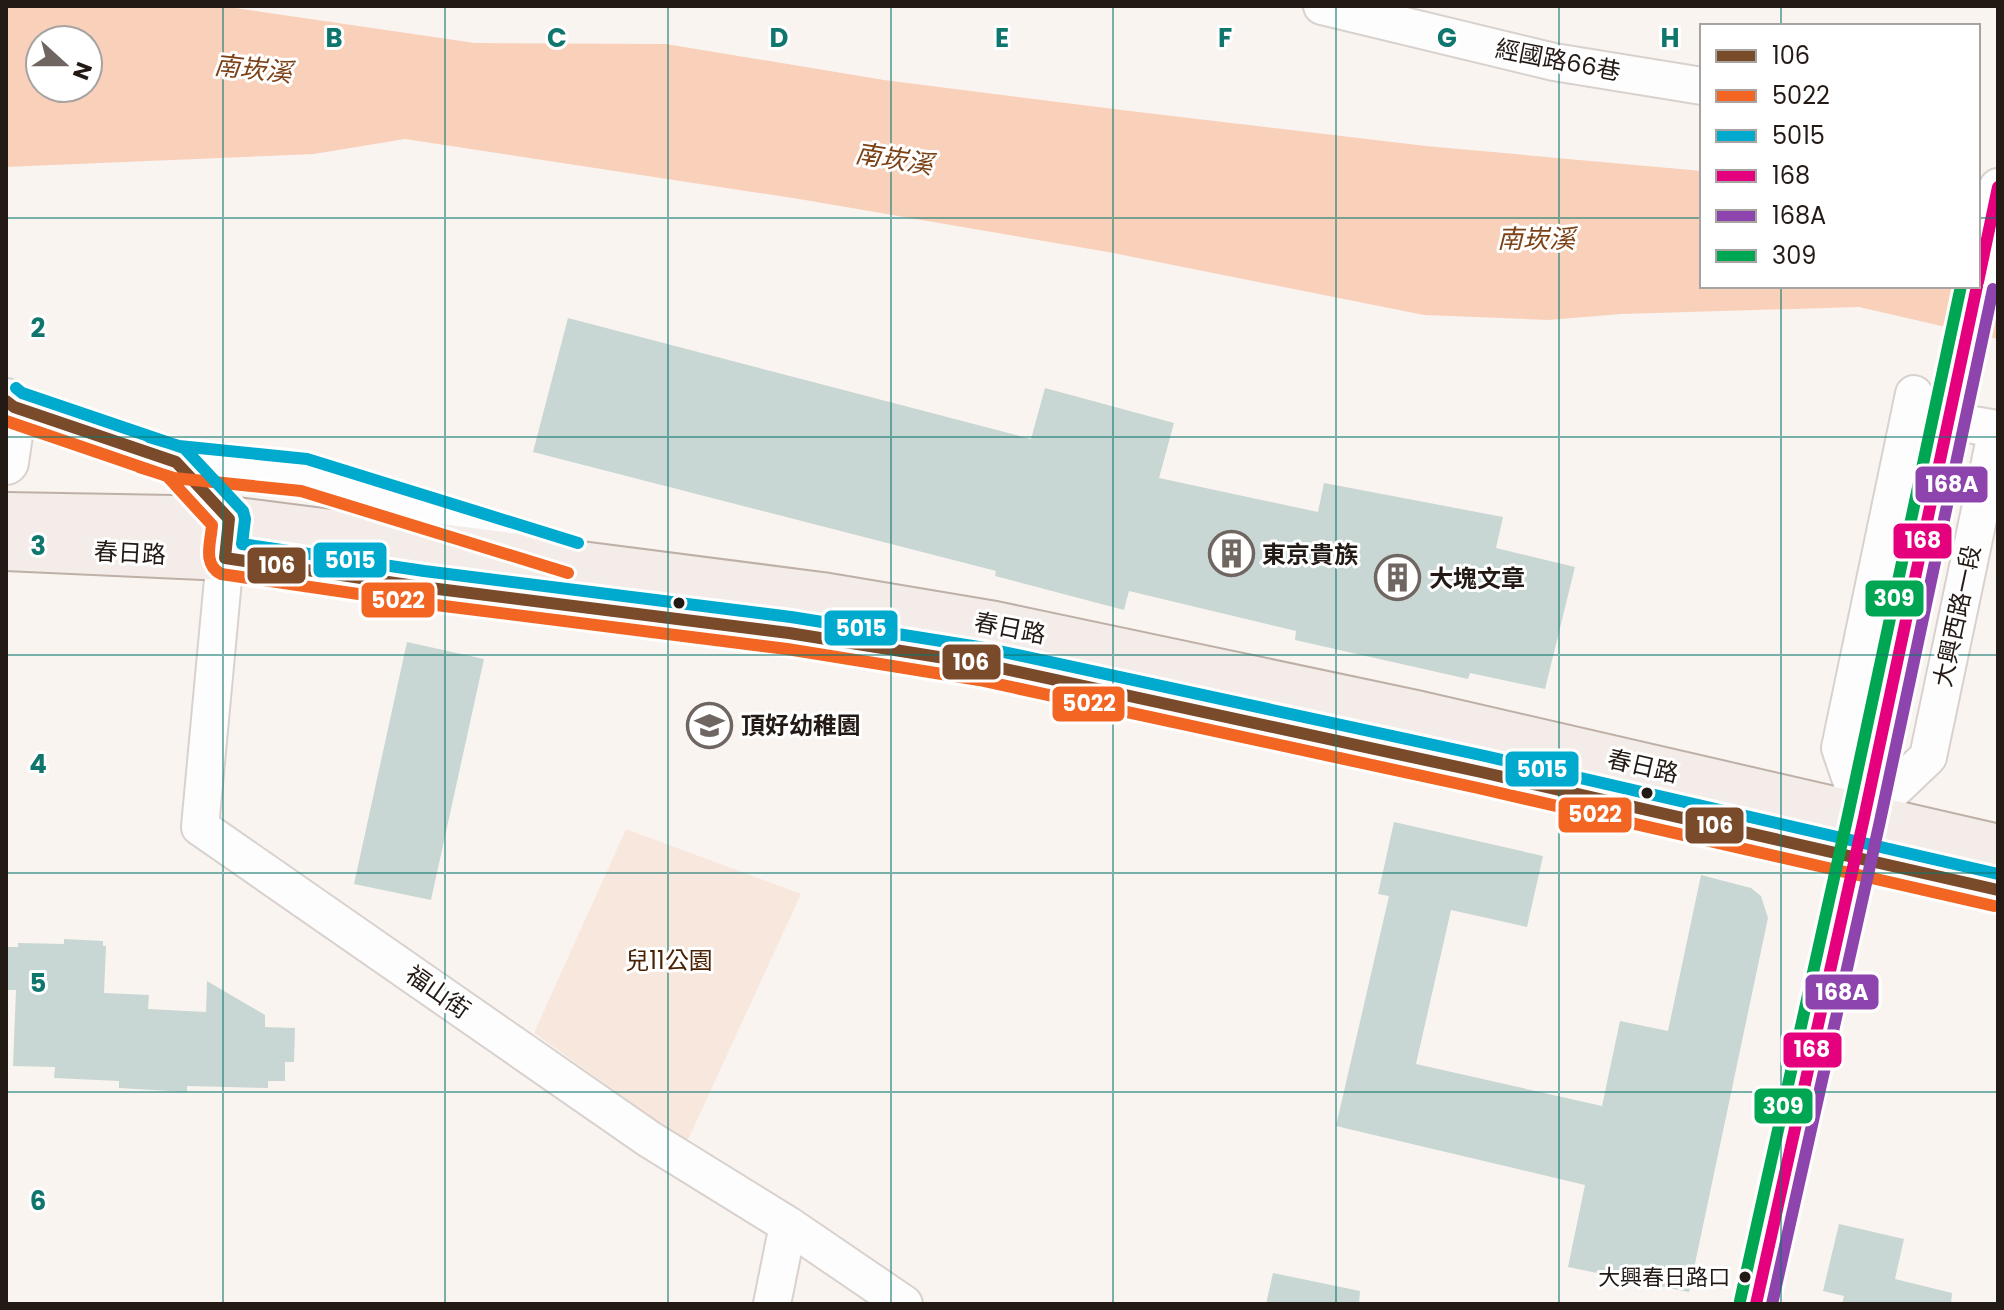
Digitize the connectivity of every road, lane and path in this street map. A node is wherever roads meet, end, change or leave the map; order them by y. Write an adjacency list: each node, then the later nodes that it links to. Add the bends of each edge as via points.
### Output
1 (1322, 6): 2 (street, 經國路66巷, via 1554,62)
2 (1700, 86)
3 (1998, 187): 4 (street)
4 (1980, 274)
5 (1977, 288): 14 (street, bridge)
6 (10, 404): 7 (street); 8 (street)
7 (6, 462)
8 (176, 462): 11 (street); 13 (street, via 304,475)
9 (6, 515): 11 (main road, 春日路)
10 (1987, 530): 14 (street, 大興西路一段, via 1928,757); 14 (street, 大興西路一段, via 1997,429 1912,404 1840,748)
11 (227, 538): 12 (main road, 春日路); 13 (main road, 春日路); 14 (main road, 春日路, via 422,587 789,633 982,664 1481,772); 17 (street, 福山街, via 200,827 649,1139)
12 (6, 548)
13 (606, 568): 14 (main road, 春日路, via 822,595 995,624 1416,713)
14 (1860, 838): 15 (main road, 春日路); 16 (main road, 春日路); 20 (street)
15 (1998, 847)
16 (1998, 890)
17 (788, 1225): 18 (street); 19 (street, 福山街)
18 (772, 1304)
19 (904, 1304)
20 (1756, 1304)

